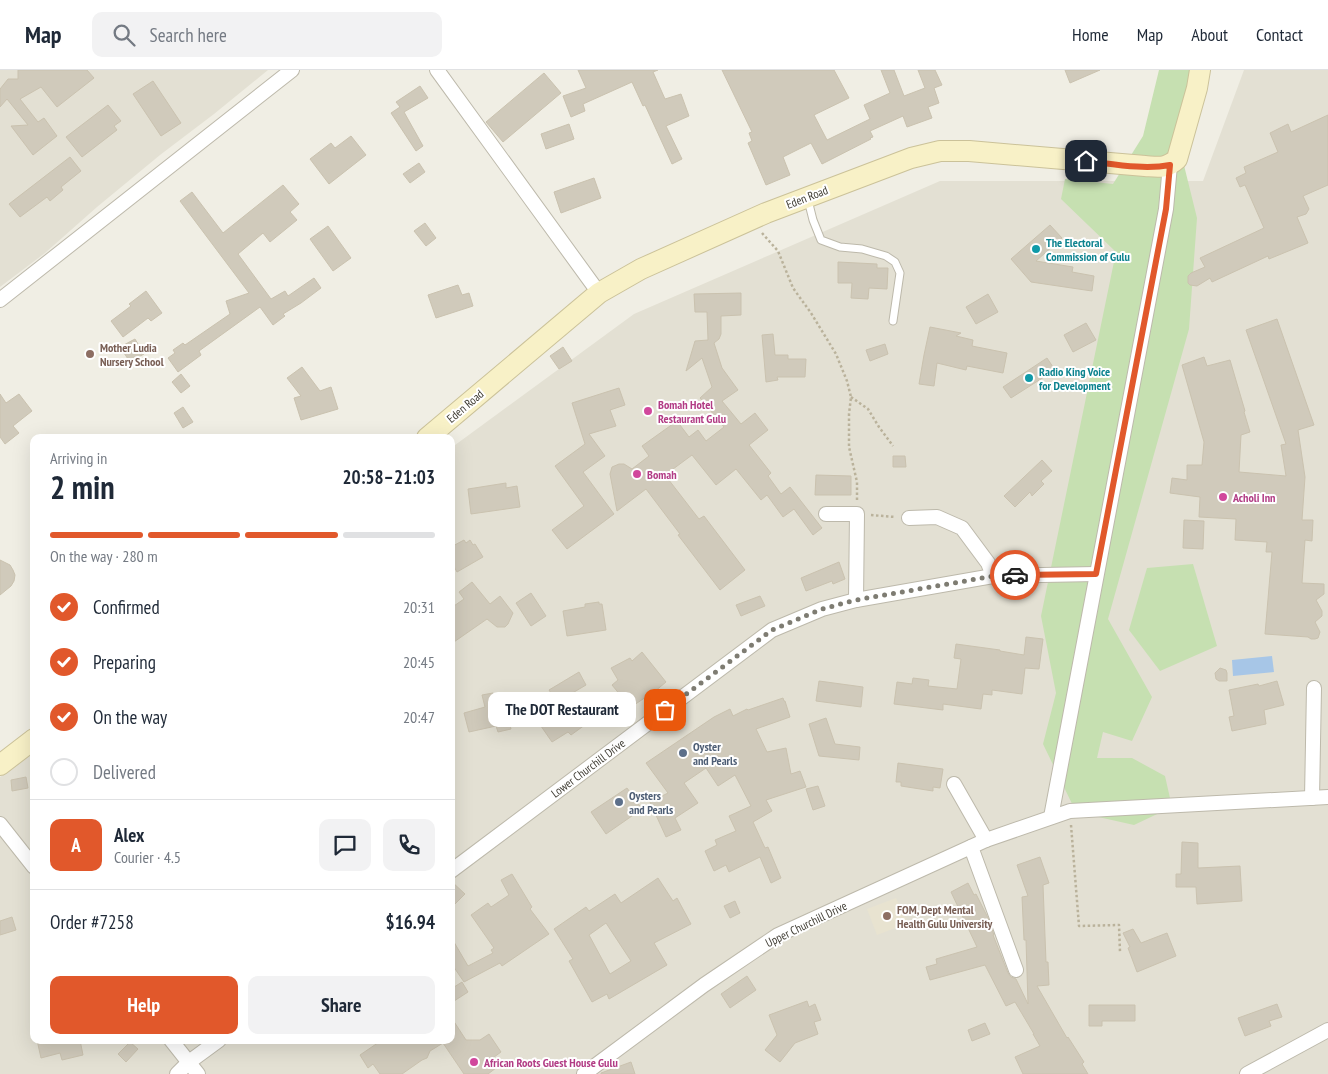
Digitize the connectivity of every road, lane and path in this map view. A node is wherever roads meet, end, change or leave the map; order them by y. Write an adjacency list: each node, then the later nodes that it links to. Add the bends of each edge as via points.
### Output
1 (292, 70): 9 (street)
2 (437, 70): 8 (street)
3 (1217, 70): 4 (street)
4 (1199, 79): 5 (street, via 1177,159)
5 (1170, 165): 6 (street, Eden Road, via 1160,167 940,151 911,158); 17 (street, via 1166,209)
6 (807, 197): 7 (street, Eden Road); 10 (lane, via 821,240 886,256 895,262 900,273)
7 (749, 220): 8 (street, Eden Road, via 641,268); 11 (path, via 778,251 793,288 836,354)
8 (599, 293): 12 (street, Eden Road)
9 (0, 300)
10 (893, 321)
11 (851, 398): 13 (path, via 868,409); 15 (path, via 849,447 857,482)
12 (432, 434)
13 (893, 446)
14 (826, 514): 15 (street)
15 (857, 514): 16 (path); 19 (street)
16 (909, 518): 18 (street, via 937,517 962,528)
17 (1096, 574): 18 (street, Lower Churchill Drive); 27 (street)
18 (994, 576): 19 (street, Lower Churchill Drive)
19 (856, 600): 32 (street, Lower Churchill Drive, via 822,609 772,630)
20 (1314, 688): 25 (street)
21 (30, 742): 22 (street)
22 (0, 765)
23 (954, 784): 29 (street)
24 (1328, 797): 25 (street, Upper Churchill Drive)
25 (1312, 798): 26 (street, Upper Churchill Drive)
26 (1070, 810): 27 (street, Upper Churchill Drive); 33 (path, via 1079,926 1119,924)
27 (1051, 817): 29 (street, Upper Churchill Drive)
28 (0, 824): 31 (street)
29 (986, 840): 30 (street, Upper Churchill Drive)
30 (971, 847): 34 (street); 41 (street, Upper Churchill Drive, via 778,935)
31 (30, 861)
32 (455, 867)
33 (1120, 952)
34 (1016, 970)
35 (1328, 1030): 42 (street)
36 (174, 1044): 38 (street)
37 (214, 1044): 38 (street)
38 (189, 1062): 39 (street); 40 (street)
39 (177, 1074)
40 (198, 1074)
41 (584, 1074)
42 (1247, 1074)

